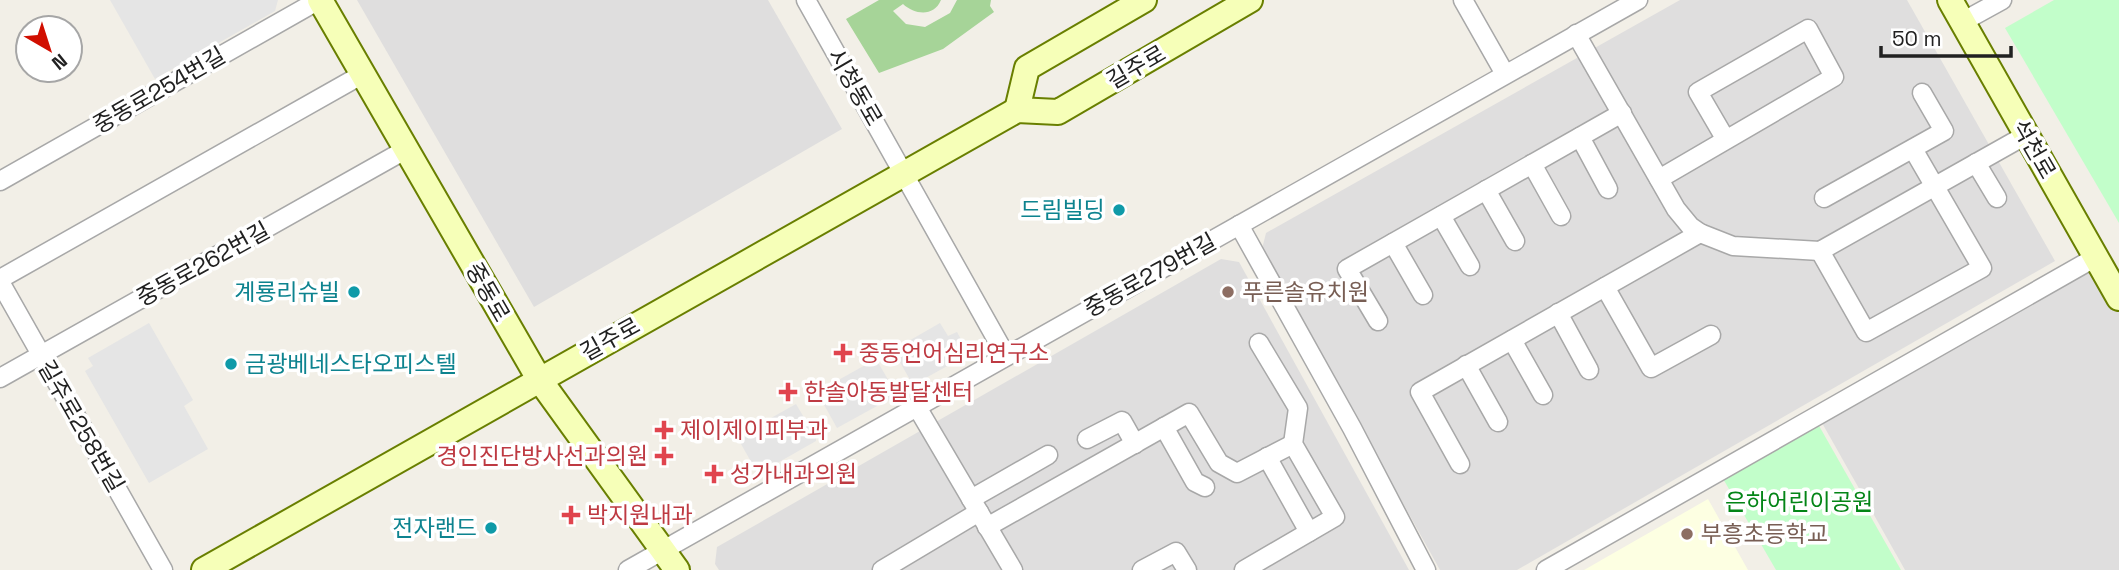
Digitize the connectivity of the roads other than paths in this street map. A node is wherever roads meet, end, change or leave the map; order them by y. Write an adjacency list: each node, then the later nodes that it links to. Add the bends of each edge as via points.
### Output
1 (320, 0): 11 (street, 중동로); 25 (street, 중동로254번길)
2 (806, 0): 23 (street, 시청동로)
3 (1144, 0): 14 (street, via 1027,68)
4 (1250, 0): 14 (street, 길주로, via 1058,112)
5 (1463, 0): 12 (street)
6 (1638, 0): 10 (street, 중동로279번길)
7 (1950, 0): 9 (street, 석천로)
8 (2002, 0): 9 (street)
9 (1962, 22): 16 (street, 석천로)
10 (1576, 34): 12 (street, 중동로279번길); 15 (street)
11 (363, 74): 20 (street, 중동로); 40 (street)
12 (1505, 74): 33 (street, 중동로279번길)
13 (1922, 93): 19 (street, via 1944,131)
14 (1017, 110): 23 (street, 길주로)
15 (1622, 113): 17 (street); 24 (street)
16 (2026, 135): 21 (street); 38 (street, 석천로)
17 (1580, 137): 22 (street); 27 (street)
18 (1726, 141): 18 (street, via 1834,78 1808,29 1698,92); 24 (street)
19 (1913, 149): 26 (street); 29 (street)
20 (405, 150): 49 (street, 중동로262번길); 54 (street, 중동로)
21 (1976, 163): 26 (street); 30 (street)
22 (1532, 164): 28 (street); 32 (street)
23 (905, 173): 50 (street, 시청동로); 54 (street, 길주로)
24 (1659, 179): 34 (street, via 1676,209)
25 (0, 181)
26 (1934, 186): 37 (street); 37 (street, via 1982,268 1866,332)
27 (1608, 189)
28 (1486, 190): 31 (street); 35 (street)
29 (1824, 198)
30 (1997, 198)
31 (1441, 216): 36 (street); 39 (street)
32 (1561, 216)
33 (1239, 225): 50 (street, 중동로279번길); 77 (street)
34 (1700, 233): 37 (street, via 1733,246); 41 (street)
35 (1516, 241)
36 (1394, 243): 42 (street); 45 (street, via 1347,269)
37 (1821, 251)
38 (2095, 257): 43 (street, 석천로); 78 (street)
39 (1470, 266)
40 (0, 281): 49 (street, 길주로258번길)
41 (1605, 287): 44 (street); 46 (street, via 1651,368)
42 (1423, 295)
43 (2119, 298)
44 (1558, 313): 47 (street); 52 (street)
45 (1378, 321)
46 (1711, 335)
47 (1512, 340): 51 (street); 55 (street)
48 (1259, 343): 61 (street, via 1298,408)
49 (41, 355): 53 (street, 중동로262번길); 69 (street, 길주로258번길)
50 (1006, 356): 56 (street, 중동로279번길)
51 (1466, 365): 57 (street); 64 (street, via 1420,392)
52 (1589, 370)
53 (0, 378)
54 (539, 379): 68 (street, 중동로); 70 (street, 길주로)
55 (1543, 396)
56 (917, 407): 66 (street); 68 (street, 중동로279번길)
57 (1498, 422)
58 (1164, 427): 60 (street); 63 (street, via 1189,413 1219,463 1237,473); 65 (street, via 1195,482)
59 (1087, 439): 60 (street, via 1122,421)
60 (1135, 444): 66 (street)
61 (1293, 444): 63 (street); 67 (street, via 1335,517)
62 (1048, 455): 66 (street)
63 (1267, 457): 67 (street)
64 (1460, 464)
65 (1205, 487)
66 (979, 513): 72 (street); 73 (street)
67 (1309, 532): 76 (street)
68 (670, 560): 71 (street, 중동로279번길)
69 (163, 570)
70 (204, 570)
71 (628, 570)
72 (882, 570)
73 (1013, 570)
74 (1142, 570): 75 (street, via 1176,552)
75 (1187, 570)
76 (1244, 570)
77 (1426, 570)
78 (1546, 570)

